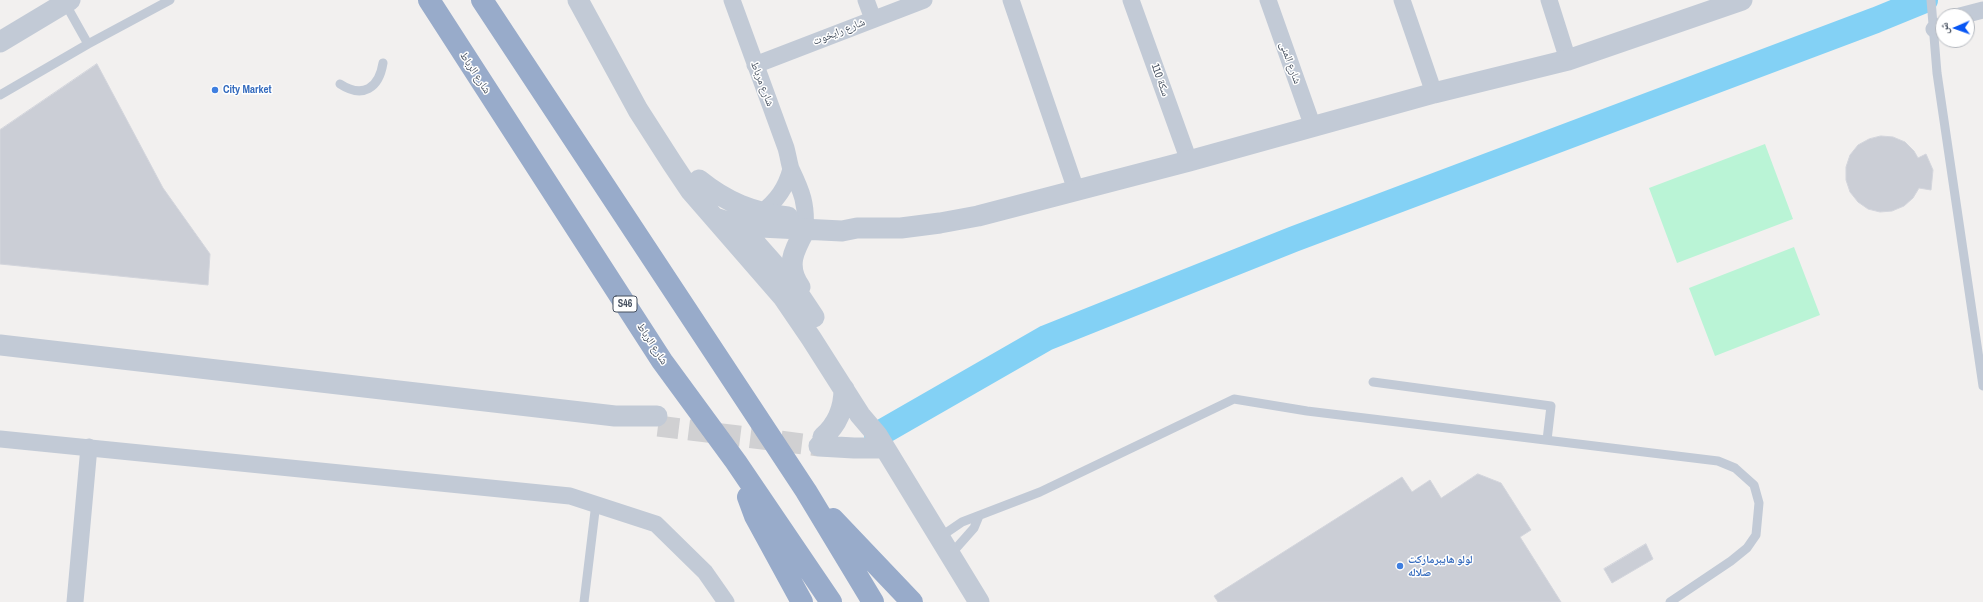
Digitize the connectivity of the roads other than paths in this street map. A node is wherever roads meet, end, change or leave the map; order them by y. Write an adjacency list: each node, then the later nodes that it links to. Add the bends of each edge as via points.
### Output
1 (170, 0): 21 (lane)
2 (482, 0): 48 (highway)
3 (578, 0): 36 (street, via 653,134 690,190 715,218)
4 (588, 0): 32 (street, via 658,122)
5 (732, 0): 25 (street, شارع مرباط)
6 (866, 0): 19 (street)
7 (924, 0): 19 (street, شارع رايخوت)
8 (1011, 0): 33 (street)
9 (1132, 0): 30 (street, سكة 110)
10 (1268, 0): 29 (street, شارع المنى)
11 (1402, 0): 27 (street)
12 (1549, 0): 23 (street)
13 (1742, 0): 17 (street)
14 (1931, 0): 18 (lane)
15 (68, 1): 20 (street); 21 (lane)
16 (430, 4): 47 (highway, شارع الرباط / S46, via 662,360)
17 (1709, 5): 23 (street)
18 (1935, 14)
19 (873, 19): 25 (street, شارع رايخوت)
20 (0, 42)
21 (88, 44): 28 (lane)
22 (1938, 48): 40 (lane, via 1937,73)
23 (1568, 60): 27 (street)
24 (383, 64): 26 (lane, via 381,76 368,89 350,91)
25 (755, 66): 31 (street, شارع مرباط)
26 (340, 84)
27 (1434, 93): 29 (street)
28 (0, 95)
29 (1313, 126): 30 (street)
30 (1189, 161): 33 (street)
31 (791, 169): 34 (street, via 781,194); 35 (street, شارع مرباط, via 800,186)
32 (699, 180): 34 (street, via 728,200); 36 (street)
33 (1076, 190): 35 (street, via 978,216 901,228 857,228 842,231)
34 (761, 213): 35 (street); 36 (street, via 749,218)
35 (806, 224): 36 (street); 37 (street, via 791,259 793,276 804,294)
36 (739, 236): 37 (street, via 780,271); 41 (street)
37 (806, 304): 45 (street, via 869,406)
38 (0, 345): 42 (street)
39 (1373, 382): 44 (lane, via 1551,406)
40 (1983, 386)
41 (844, 389): 45 (street); 45 (street, via 840,415 820,440 850,438)
42 (658, 421)
43 (0, 439): 46 (street)
44 (1547, 440): 50 (lane, via 1307,411 1234,399 1040,492 1001,505); 61 (lane, via 1718,461 1735,468 1754,485 1759,504 1758,520 1756,535 1747,548)
45 (881, 442): 51 (street)
46 (89, 447): 49 (street, via 570,496); 53 (street)
47 (736, 462): 56 (highway, via 755,516); 57 (highway, شارع الرباط / S46)
48 (806, 491): 58 (highway); 59 (highway)
49 (596, 503): 54 (lane); 55 (street, via 656,524 705,572)
50 (979, 516): 51 (lane, via 962,522); 52 (lane, via 974,528)
51 (940, 536): 52 (street)
52 (950, 554): 60 (street)
53 (75, 602)
54 (584, 602)
55 (726, 602)
56 (802, 602)
57 (831, 602)
58 (873, 602)
59 (912, 602)
60 (979, 602)
61 (1670, 602)

